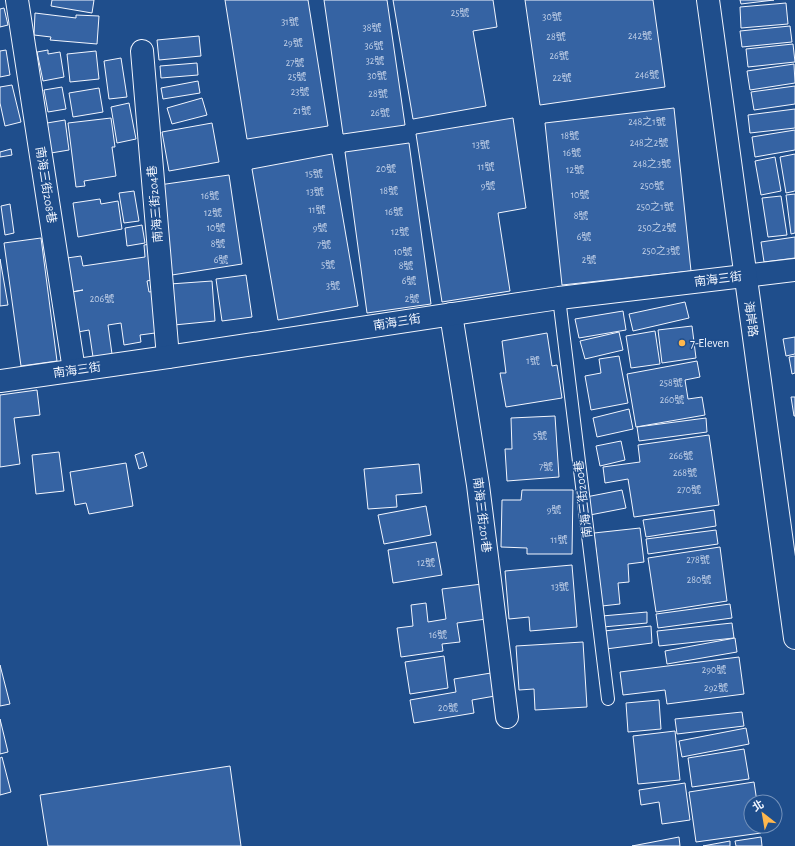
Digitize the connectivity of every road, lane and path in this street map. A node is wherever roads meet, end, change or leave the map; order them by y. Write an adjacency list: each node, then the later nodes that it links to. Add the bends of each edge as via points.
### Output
1 (18, 0): 9 (street, 南海三街208巷)
2 (708, 0): 5 (street, 海岸路)
3 (142, 51): 8 (street, 南海三街204巷)
4 (795, 270): 5 (street, 南海三街)
5 (745, 276): 6 (street, 南海三街); 11 (street, 海岸路)
6 (559, 298): 7 (street, 南海三街); 12 (lane, 南海三街200巷)
7 (451, 314): 8 (street, 南海三街); 13 (street, 南海三街201巷, via 478,485)
8 (168, 357): 9 (street, 南海三街)
9 (74, 370): 10 (street, 南海三街)
10 (0, 381)
11 (795, 638)
12 (608, 699)
13 (506, 718)

